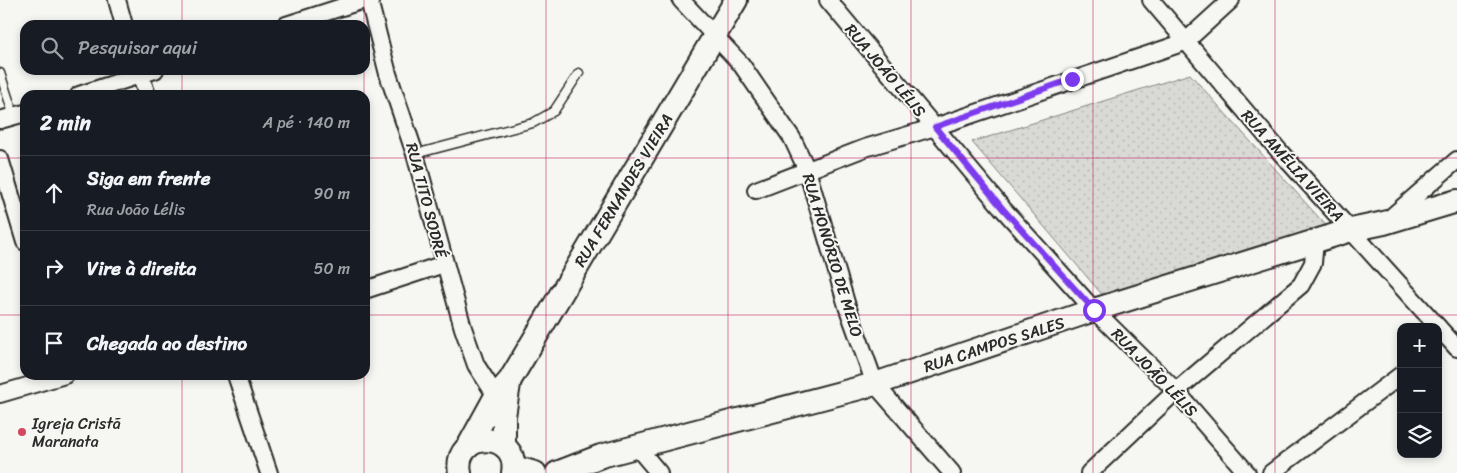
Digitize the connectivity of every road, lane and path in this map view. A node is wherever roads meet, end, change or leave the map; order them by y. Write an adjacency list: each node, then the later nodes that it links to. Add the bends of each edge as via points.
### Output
1 (117, 0): 9 (street)
2 (364, 0): 10 (street)
3 (369, 0): 21 (street, RUA TITO SODRÉ, via 388,74)
4 (681, 0): 11 (street, RUA HONÓRIO DE MELO)
5 (736, 0): 11 (street, RUA FERNANDES VIEIRA)
6 (828, 0): 20 (street, RUA JOÃO LÉLIS)
7 (1151, 0): 12 (street, RUA AMÉLIA VIEIRA)
8 (1231, 0): 12 (street)
9 (123, 20)
10 (302, 20)
11 (714, 35): 24 (street, RUA HONÓRIO DE MELO, via 741,64 765,98 792,138); 39 (street, RUA FERNANDES VIEIRA)
12 (1185, 42): 20 (street); 29 (street, RUA AMÉLIA VIEIRA)
13 (0, 73): 19 (lane)
14 (579, 73): 21 (lane, via 554,111 533,123)
15 (136, 75): 17 (street)
16 (145, 75): 18 (street)
17 (93, 90)
18 (147, 90)
19 (13, 116)
20 (935, 127): 24 (street); 33 (street, RUA JOÃO LÉLIS)
21 (415, 154): 31 (street, RUA TITO SODRÉ)
22 (0, 158): 28 (street)
23 (1457, 160): 27 (street)
24 (807, 170): 25 (street); 38 (street, RUA HONÓRIO DE MELO, via 847,306)
25 (756, 190)
26 (1457, 201): 27 (street, RUA CAMPOS SALES)
27 (1384, 223): 29 (street, RUA CAMPOS SALES)
28 (20, 225)
29 (1351, 230): 30 (street, RUA CAMPOS SALES); 34 (street, RUA AMÉLIA VIEIRA)
30 (1315, 241): 33 (street, RUA CAMPOS SALES); 40 (street, via 1313,262 1301,285)
31 (444, 264): 32 (street); 39 (street, RUA TITO SODRÉ, via 476,366)
32 (370, 288)
33 (1094, 310): 38 (street, RUA CAMPOS SALES); 40 (street, RUA JOÃO LÉLIS)
34 (1444, 337)
35 (1397, 378): 54 (street)
36 (48, 380): 41 (street)
37 (238, 380): 47 (street)
38 (875, 384): 44 (street, RUA CAMPOS SALES); 51 (street, RUA HONÓRIO DE MELO)
39 (503, 388): 42 (street, RUA FERNANDES VIEIRA); 43 (street, RUA FERNANDES VIEIRA)
40 (1176, 391): 52 (street); 53 (street, RUA JOÃO LÉLIS)
41 (0, 394)
42 (504, 446): 43 (street, via 490,440 475,442); 45 (street, via 510,452)
43 (468, 447): 46 (street, RUA FERNANDES VIEIRA, via 461,456)
44 (637, 447): 49 (street, RUA CAMPOS SALES, via 601,456); 50 (street)
45 (514, 470): 48 (street)
46 (459, 472)
47 (269, 473)
48 (535, 473)
49 (557, 473)
50 (659, 473)
51 (952, 473)
52 (1089, 473)
53 (1247, 473)
54 (1271, 473)

